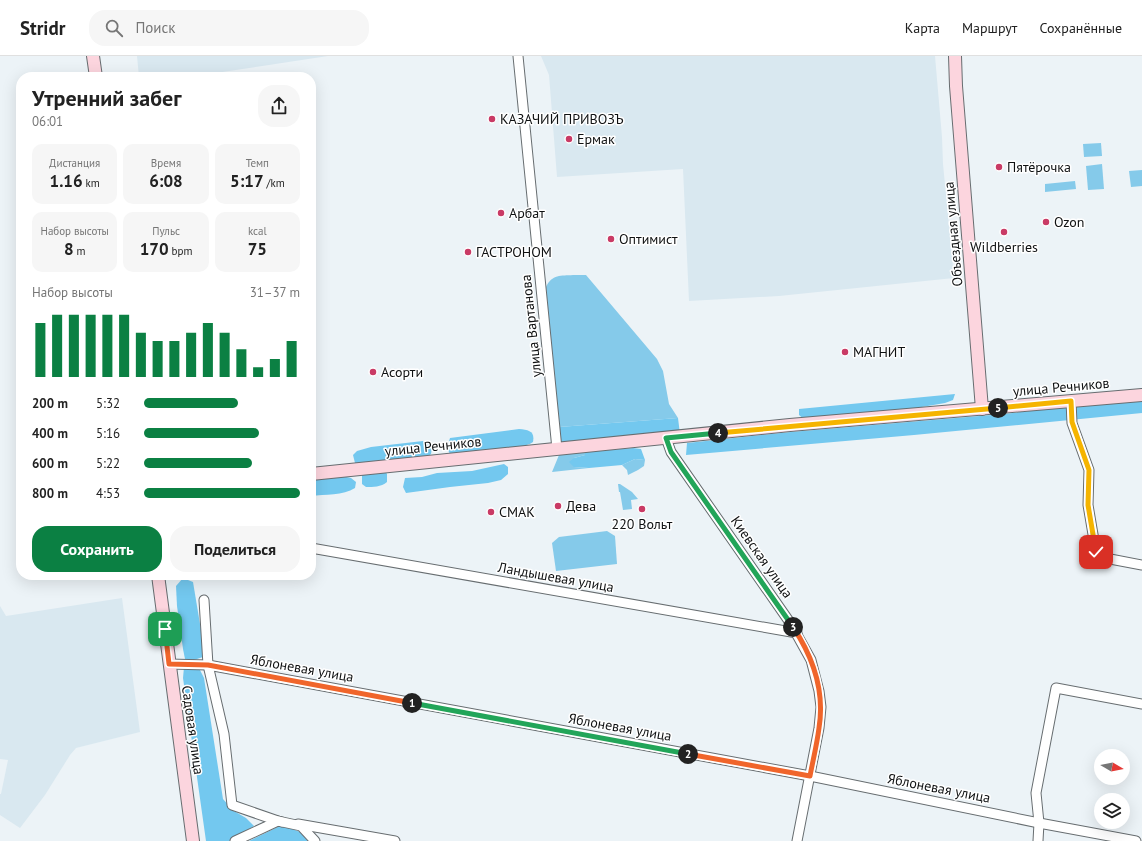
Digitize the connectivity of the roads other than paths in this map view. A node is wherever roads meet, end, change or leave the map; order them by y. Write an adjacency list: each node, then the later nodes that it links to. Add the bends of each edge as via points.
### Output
1 (93, 56): 4 (main road)
2 (518, 56): 9 (street, улица Вартанова)
3 (954, 56): 7 (main road, Объездная улица)
4 (95, 72)
5 (1142, 395): 6 (main road, улица Речников)
6 (1071, 401): 7 (main road, улица Речников); 12 (street, via 1072,422 1089,470 1088,505 1096,552 1105,558)
7 (982, 408): 8 (main road, улица Речников)
8 (666, 438): 9 (main road, улица Речников); 15 (street, Киевская улица, via 671,452)
9 (557, 449): 10 (main road, улица Речников)
10 (316, 473)
11 (316, 549): 15 (street, Ландышевая улица)
12 (1142, 565)
13 (159, 580): 16 (main road, Садовая улица)
14 (204, 600): 17 (street)
15 (797, 633): 19 (street, Киевская улица, via 811,660 821,708)
16 (169, 664): 17 (street, Яблоневая улица); 22 (main road, Садовая улица)
17 (208, 665): 19 (street, Яблоневая улица); 20 (street, via 224,734 232,805)
18 (1142, 704): 21 (street, via 1056,688 1036,793)
19 (810, 776): 21 (street, Яблоневая улица); 26 (street, Киевская улица)
20 (278, 821): 23 (street); 24 (street, via 301,826); 25 (street)
21 (1039, 823): 27 (street); 28 (street, Яблоневая улица)
22 (193, 841)
23 (236, 841)
24 (316, 841)
25 (395, 841)
26 (797, 841)
27 (1038, 841)
28 (1136, 841)

